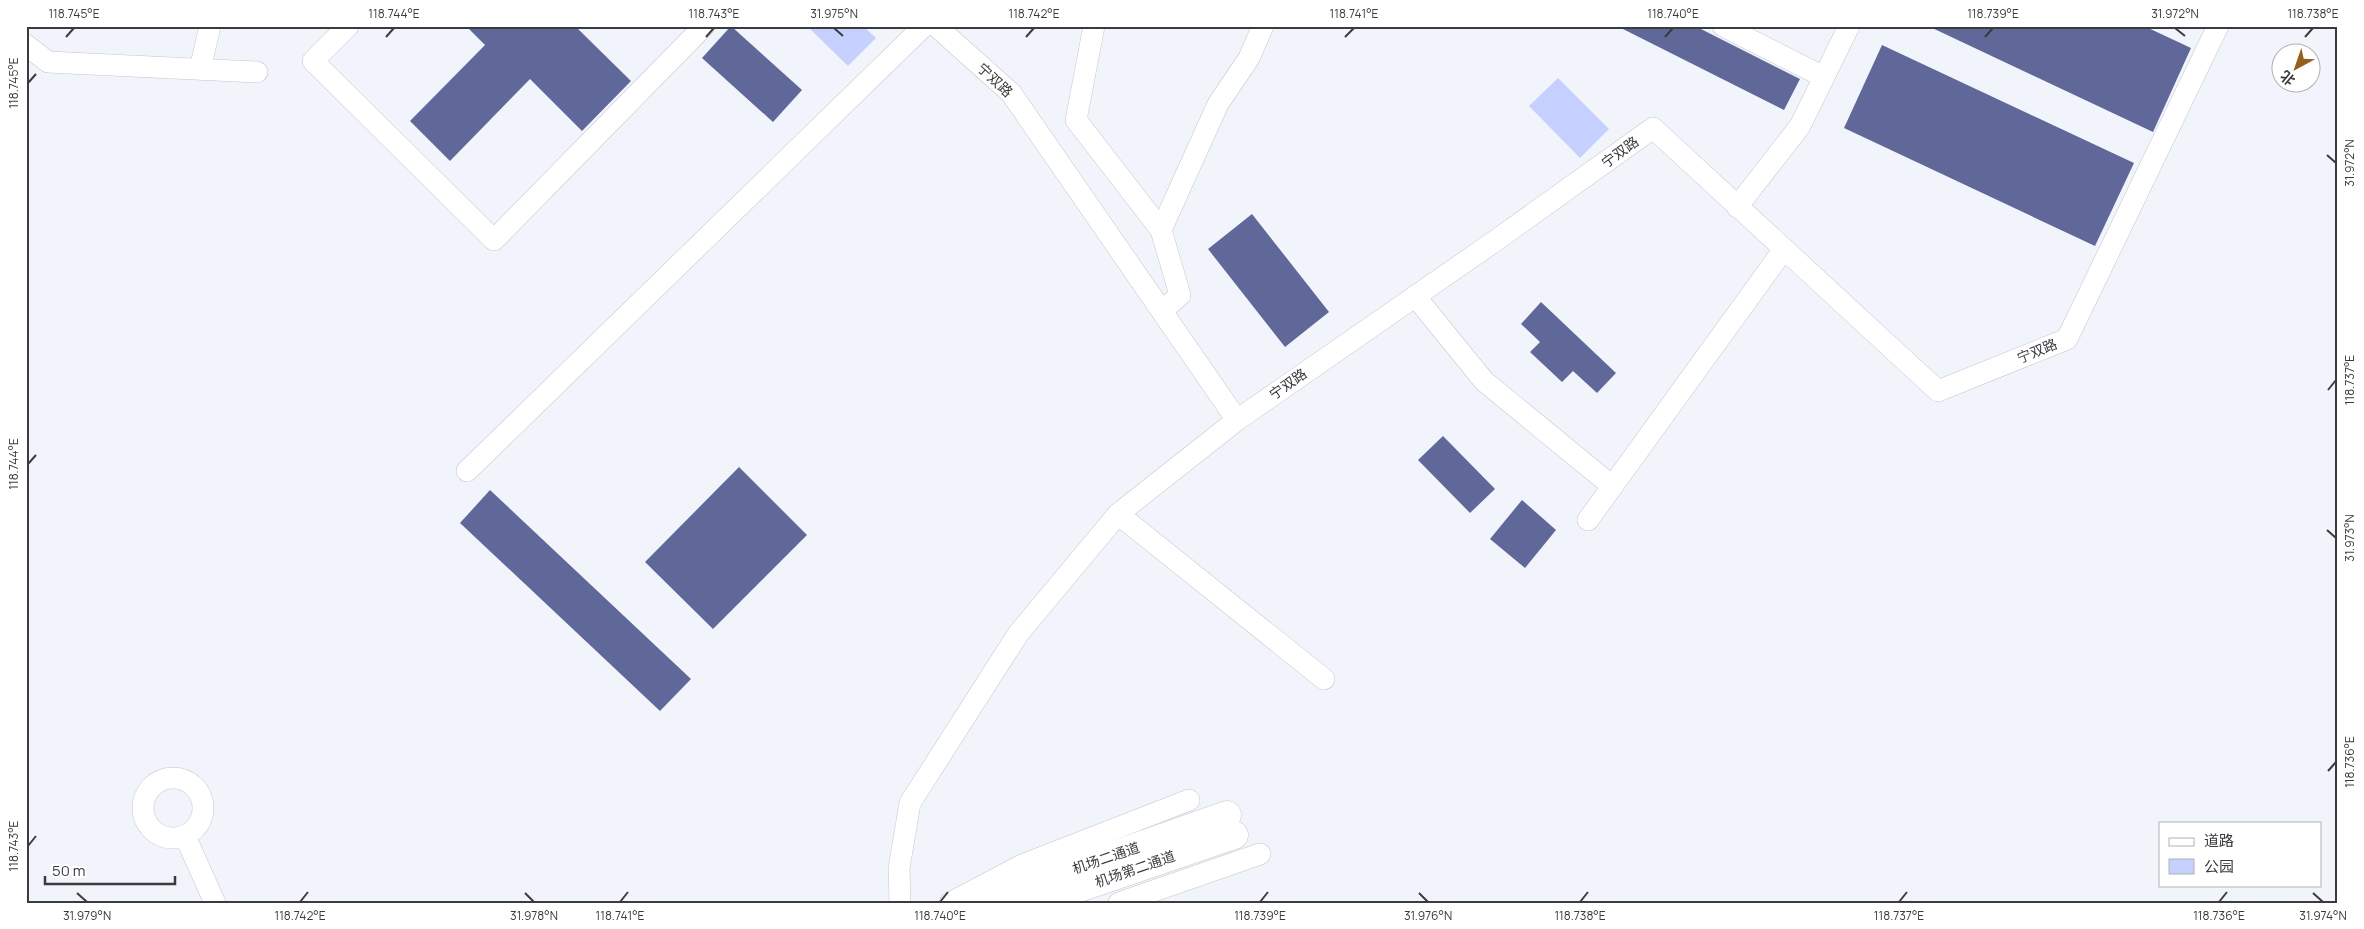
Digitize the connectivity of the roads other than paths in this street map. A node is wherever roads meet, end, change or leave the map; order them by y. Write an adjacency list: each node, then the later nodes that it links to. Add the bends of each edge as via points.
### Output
1 (210, 26): 12 (street)
2 (348, 26): 3 (street, via 313,61 494,240)
3 (704, 26)
4 (924, 26): 21 (street)
5 (936, 26): 19 (street, 宁双路, via 1011,93)
6 (1094, 26): 16 (street, via 1076,120)
7 (1263, 26): 16 (street, via 1249,58 1218,104)
8 (1723, 26): 14 (street)
9 (1849, 26): 14 (street)
10 (2218, 26): 17 (street, 宁双路, via 2067,339 1938,391)
11 (26, 45): 12 (street, via 48,62)
12 (200, 69): 13 (street)
13 (257, 72)
14 (1824, 77): 15 (street, via 1800,126)
15 (1737, 207): 17 (street, 宁双路); 18 (street, 宁双路, via 1653,128)
16 (1161, 230): 19 (street, via 1180,295)
17 (1784, 249): 22 (street)
18 (1415, 296): 20 (street, 宁双路); 22 (street, via 1484,381)
19 (1162, 311): 20 (street, 宁双路)
20 (1237, 420): 23 (street)
21 (467, 471)
22 (1612, 486): 24 (street)
23 (1118, 514): 25 (street); 31 (street, via 1018,634 910,803 899,868)
24 (1588, 520)
25 (1324, 680)
26 (1189, 800): 32 (street, via 1022,865)
27 (1231, 825): 33 (highway, 机场二通道, via 1015,890); 34 (highway, 机场第二通道)
28 (185, 836): 30 (street)
29 (1260, 854): 35 (street)
30 (215, 903)
31 (900, 903)
32 (950, 903)
33 (985, 903)
34 (1035, 903)
35 (1119, 903)

